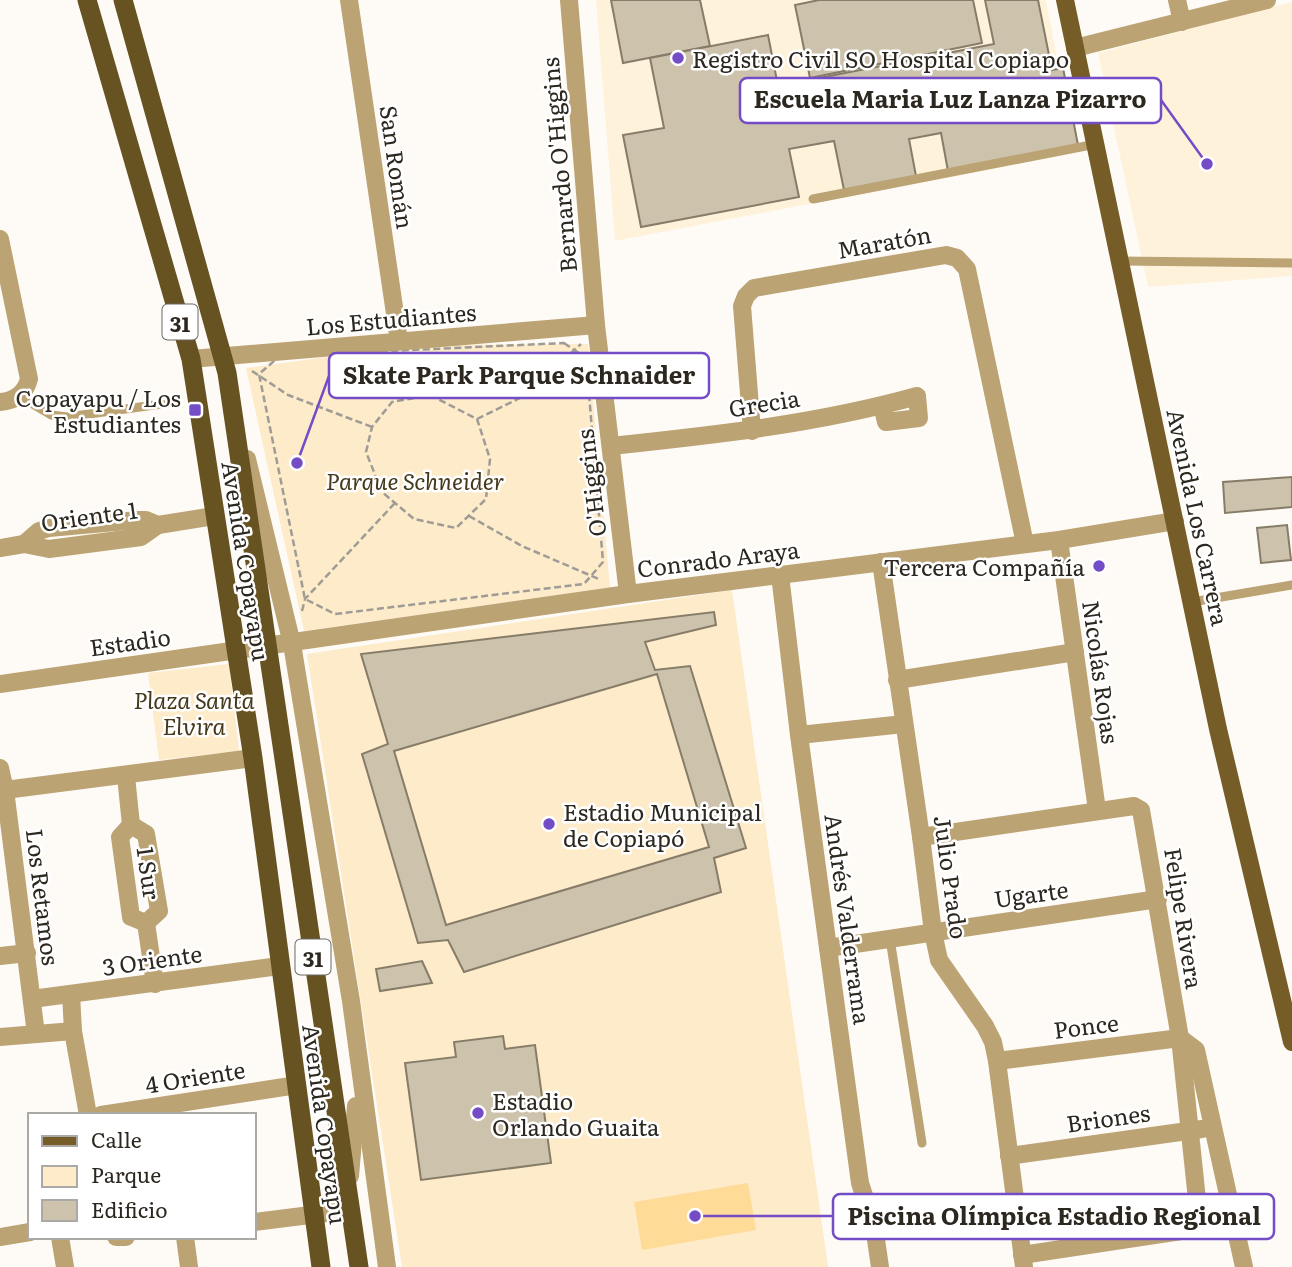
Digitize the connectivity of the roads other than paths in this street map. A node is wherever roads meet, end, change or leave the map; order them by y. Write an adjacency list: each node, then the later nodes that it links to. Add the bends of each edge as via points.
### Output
1 (87, 0): 17 (highway, Avenida Copayapu / 31)
2 (123, 0): 18 (highway, Avenida Copayapu / 31)
3 (349, 0): 16 (street, San Román)
4 (569, 0): 15 (street, Bernardo O'Higgins)
5 (1065, 0): 9 (main road, Avenida Los Carrera)
6 (1177, 0): 8 (street)
7 (1256, 1): 8 (street)
8 (1182, 22): 9 (street)
9 (1076, 48): 10 (main road, Avenida Los Carrera)
10 (1096, 144): 11 (lane); 13 (main road, Avenida Los Carrera)
11 (813, 199)
12 (0, 239): 19 (street, via 29,379)
13 (1121, 261): 14 (lane); 26 (main road, Avenida Los Carrera)
14 (1292, 263)
15 (596, 325): 16 (street, Los Estudiantes); 24 (street, O'Higgins)
16 (407, 346): 18 (street, Los Estudiantes)
17 (191, 359): 18 (street, Los Estudiantes); 25 (highway, Avenida Copayapu / 31)
18 (224, 365): 35 (street, Avenida Copayapu); 36 (highway, Avenida Copayapu / 31)
19 (19, 396): 20 (street); 21 (lane, via 51,415 67,417)
20 (0, 402)
21 (162, 404)
22 (882, 405): 23 (street, Grecia)
23 (752, 431): 24 (street, Grecia); 28 (street, Maratón, via 742,306 754,288 954,256 967,269)
24 (611, 446): 33 (street, O'Higgins)
25 (214, 516): 29 (street, Oriente 1, via 158,525 141,537 49,549 24,544); 37 (highway, Avenida Copayapu / 31)
26 (1175, 521): 27 (street, Conrado Araya); 34 (main road, Avenida Los Carrera)
27 (1059, 540): 28 (street, Conrado Araya); 38 (street, Nicolás Rojas)
28 (1025, 544): 30 (street, Conrado Araya)
29 (0, 548)
30 (881, 562): 31 (street, Conrado Araya); 39 (street, Julio Prado)
31 (780, 575): 33 (street, Conrado Araya); 42 (street, Andrés Valderrama)
32 (1292, 586): 34 (lane)
33 (628, 594): 35 (street, Conrado Araya)
34 (1192, 602): 66 (main road, Avenida Los Carrera)
35 (292, 644): 36 (street, Conrado Araya); 68 (street, Avenida Copayapu, via 351,1001)
36 (267, 647): 37 (street, Estadio); 76 (highway, Avenida Copayapu / 31)
37 (237, 651): 40 (street, Estadio); 43 (highway, Avenida Copayapu / 31)
38 (1074, 652): 39 (street); 47 (street, Nicolás Rojas)
39 (897, 680): 41 (street, Julio Prado)
40 (0, 684)
41 (904, 724): 42 (street); 50 (street, Julio Prado)
42 (799, 735): 55 (street, Andrés Valderrama)
43 (253, 758): 45 (street); 58 (highway, Avenida Copayapu / 31)
44 (0, 768): 46 (street, Los Retamos)
45 (126, 776): 46 (street); 49 (street, 1 Sur)
46 (5, 790): 48 (street, Los Retamos)
47 (1097, 810): 50 (street); 51 (street, Felipe Rivera, via 1134,806 1143,813)
48 (5, 824): 56 (street, Los Retamos)
49 (131, 825): 52 (street, 1 Sur, via 120,837 131,917); 52 (street, 1 Sur, via 146,834 159,911)
50 (921, 836): 53 (street, Julio Prado)
51 (1158, 900): 53 (street, Ugarte); 65 (street, Felipe Rivera)
52 (146, 923): 59 (street, 1 Sur)
53 (933, 932): 54 (street, Ugarte); 67 (street, Julio Prado, via 939,960 985,1026)
54 (890, 939): 55 (street, Ugarte); 74 (lane)
55 (828, 948): 91 (street, Andrés Valderrama, via 860,1182 874,1226)
56 (27, 953): 57 (street); 61 (street, Los Retamos)
57 (0, 956)
58 (279, 966): 59 (street, 3 Oriente); 69 (highway, Avenida Copayapu / 31)
59 (155, 984): 60 (street, 3 Oriente)
60 (71, 994): 61 (street, 3 Oriente); 62 (street, Los Retamos)
61 (32, 999): 63 (street, Los Retamos)
62 (73, 1031): 63 (street); 70 (street, Los Retamos)
63 (36, 1034): 64 (street)
64 (0, 1037)
65 (1180, 1038): 67 (street, Ponce); 72 (street, Felipe Rivera, via 1196,1050); 73 (street, Felipe Rivera)
66 (1292, 1042)
67 (997, 1060): 75 (street, Julio Prado)
68 (359, 1076): 76 (street, Avenida Copayapu); 90 (street, Avenida Copayapu)
69 (297, 1085): 71 (street, 4 Oriente); 77 (highway, Avenida Copayapu / 31)
70 (88, 1113)
71 (114, 1113)
72 (1213, 1126): 73 (street, Briones); 79 (street, Felipe Rivera)
73 (1191, 1131): 75 (street, Briones); 80 (street, Felipe Rivera)
74 (922, 1143)
75 (1009, 1156): 85 (street, Julio Prado)
76 (349, 1201): 77 (street); 89 (highway, Avenida Copayapu / 31)
77 (313, 1214): 78 (street); 88 (highway, Avenida Copayapu / 31)
78 (256, 1222)
79 (1234, 1223): 80 (street); 92 (street, Felipe Rivera)
80 (1200, 1228): 85 (street)
81 (28, 1232): 82 (street)
82 (0, 1237)
83 (60, 1239): 86 (street)
84 (185, 1239): 87 (street)
85 (1023, 1261)
86 (65, 1267)
87 (189, 1267)
88 (321, 1267)
89 (359, 1267)
90 (387, 1267)
91 (880, 1267)
92 (1244, 1267)

